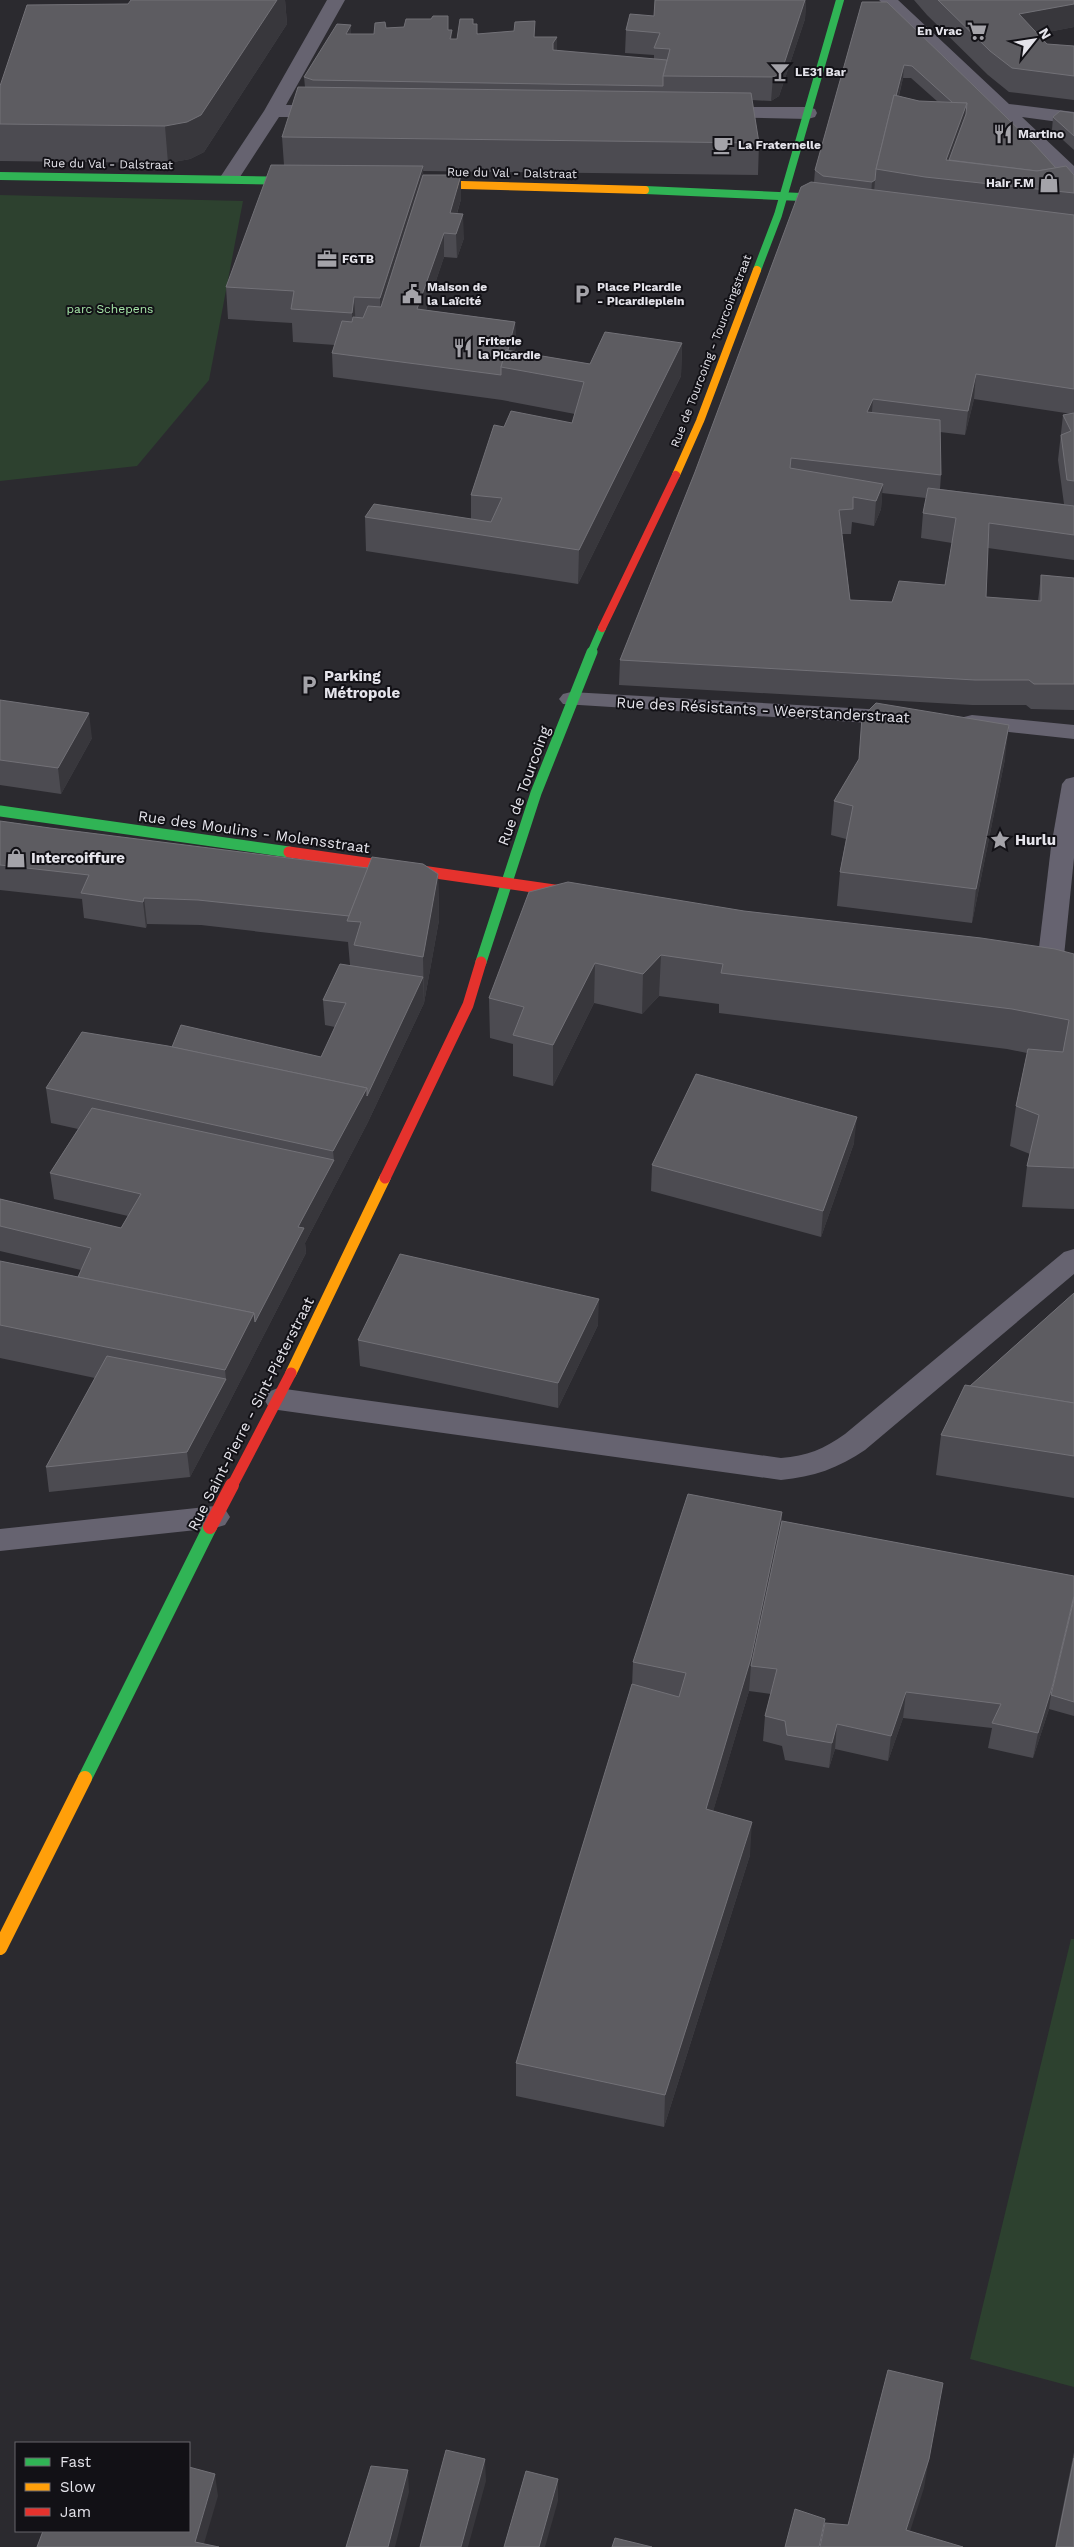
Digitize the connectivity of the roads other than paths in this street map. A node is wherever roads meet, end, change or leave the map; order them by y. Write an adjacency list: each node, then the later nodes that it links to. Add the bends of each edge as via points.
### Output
1 (336, 0): 5 (street)
2 (840, 0): 8 (street, Rue de Tourcoing - Tourcoingstraat)
3 (888, 0): 4 (street)
4 (1005, 109): 9 (street); 11 (street)
5 (273, 111): 6 (street); 12 (street)
6 (352, 111)
7 (696, 112): 8 (street)
8 (808, 113): 15 (street, Rue de Tourcoing - Tourcoingstraat)
9 (1074, 118)
10 (0, 176): 12 (street, Rue du Val - Dalstraat)
11 (1074, 176)
12 (229, 179): 13 (street, Rue du Val - Dalstraat)
13 (318, 182)
14 (416, 184): 15 (street, Rue du Val - Dalstraat)
15 (784, 195): 16 (street, Rue du Val - Dalstraat); 17 (street, Rue de Tourcoing - Tourcoingstraat, via 696,430 589,656)
16 (813, 198)
17 (572, 699): 18 (street, Rue des Résistants - Weerstanderstraat); 23 (street, Rue de Tourcoing)
18 (926, 720)
19 (955, 721): 20 (street)
20 (1074, 732)
21 (1074, 784): 25 (street, via 1063,848)
22 (0, 811): 23 (street, Rue des Moulins - Molensstraat)
23 (504, 883): 24 (street, Rue des Moulins - Molensstraat); 27 (street, Rue Saint-Pierre - Sint-Pieterstraat, via 468,1005)
24 (589, 895)
25 (1053, 956)
26 (1074, 1259): 27 (street, via 854,1442 822,1463 804,1467 781,1469)
27 (278, 1399): 28 (street, Rue Saint-Pierre - Sint-Pieterstraat)
28 (215, 1517): 29 (street); 30 (street, Rue Saint-Pierre - Sint-Pieterstraat)
29 (0, 1540)
30 (0, 1948)

